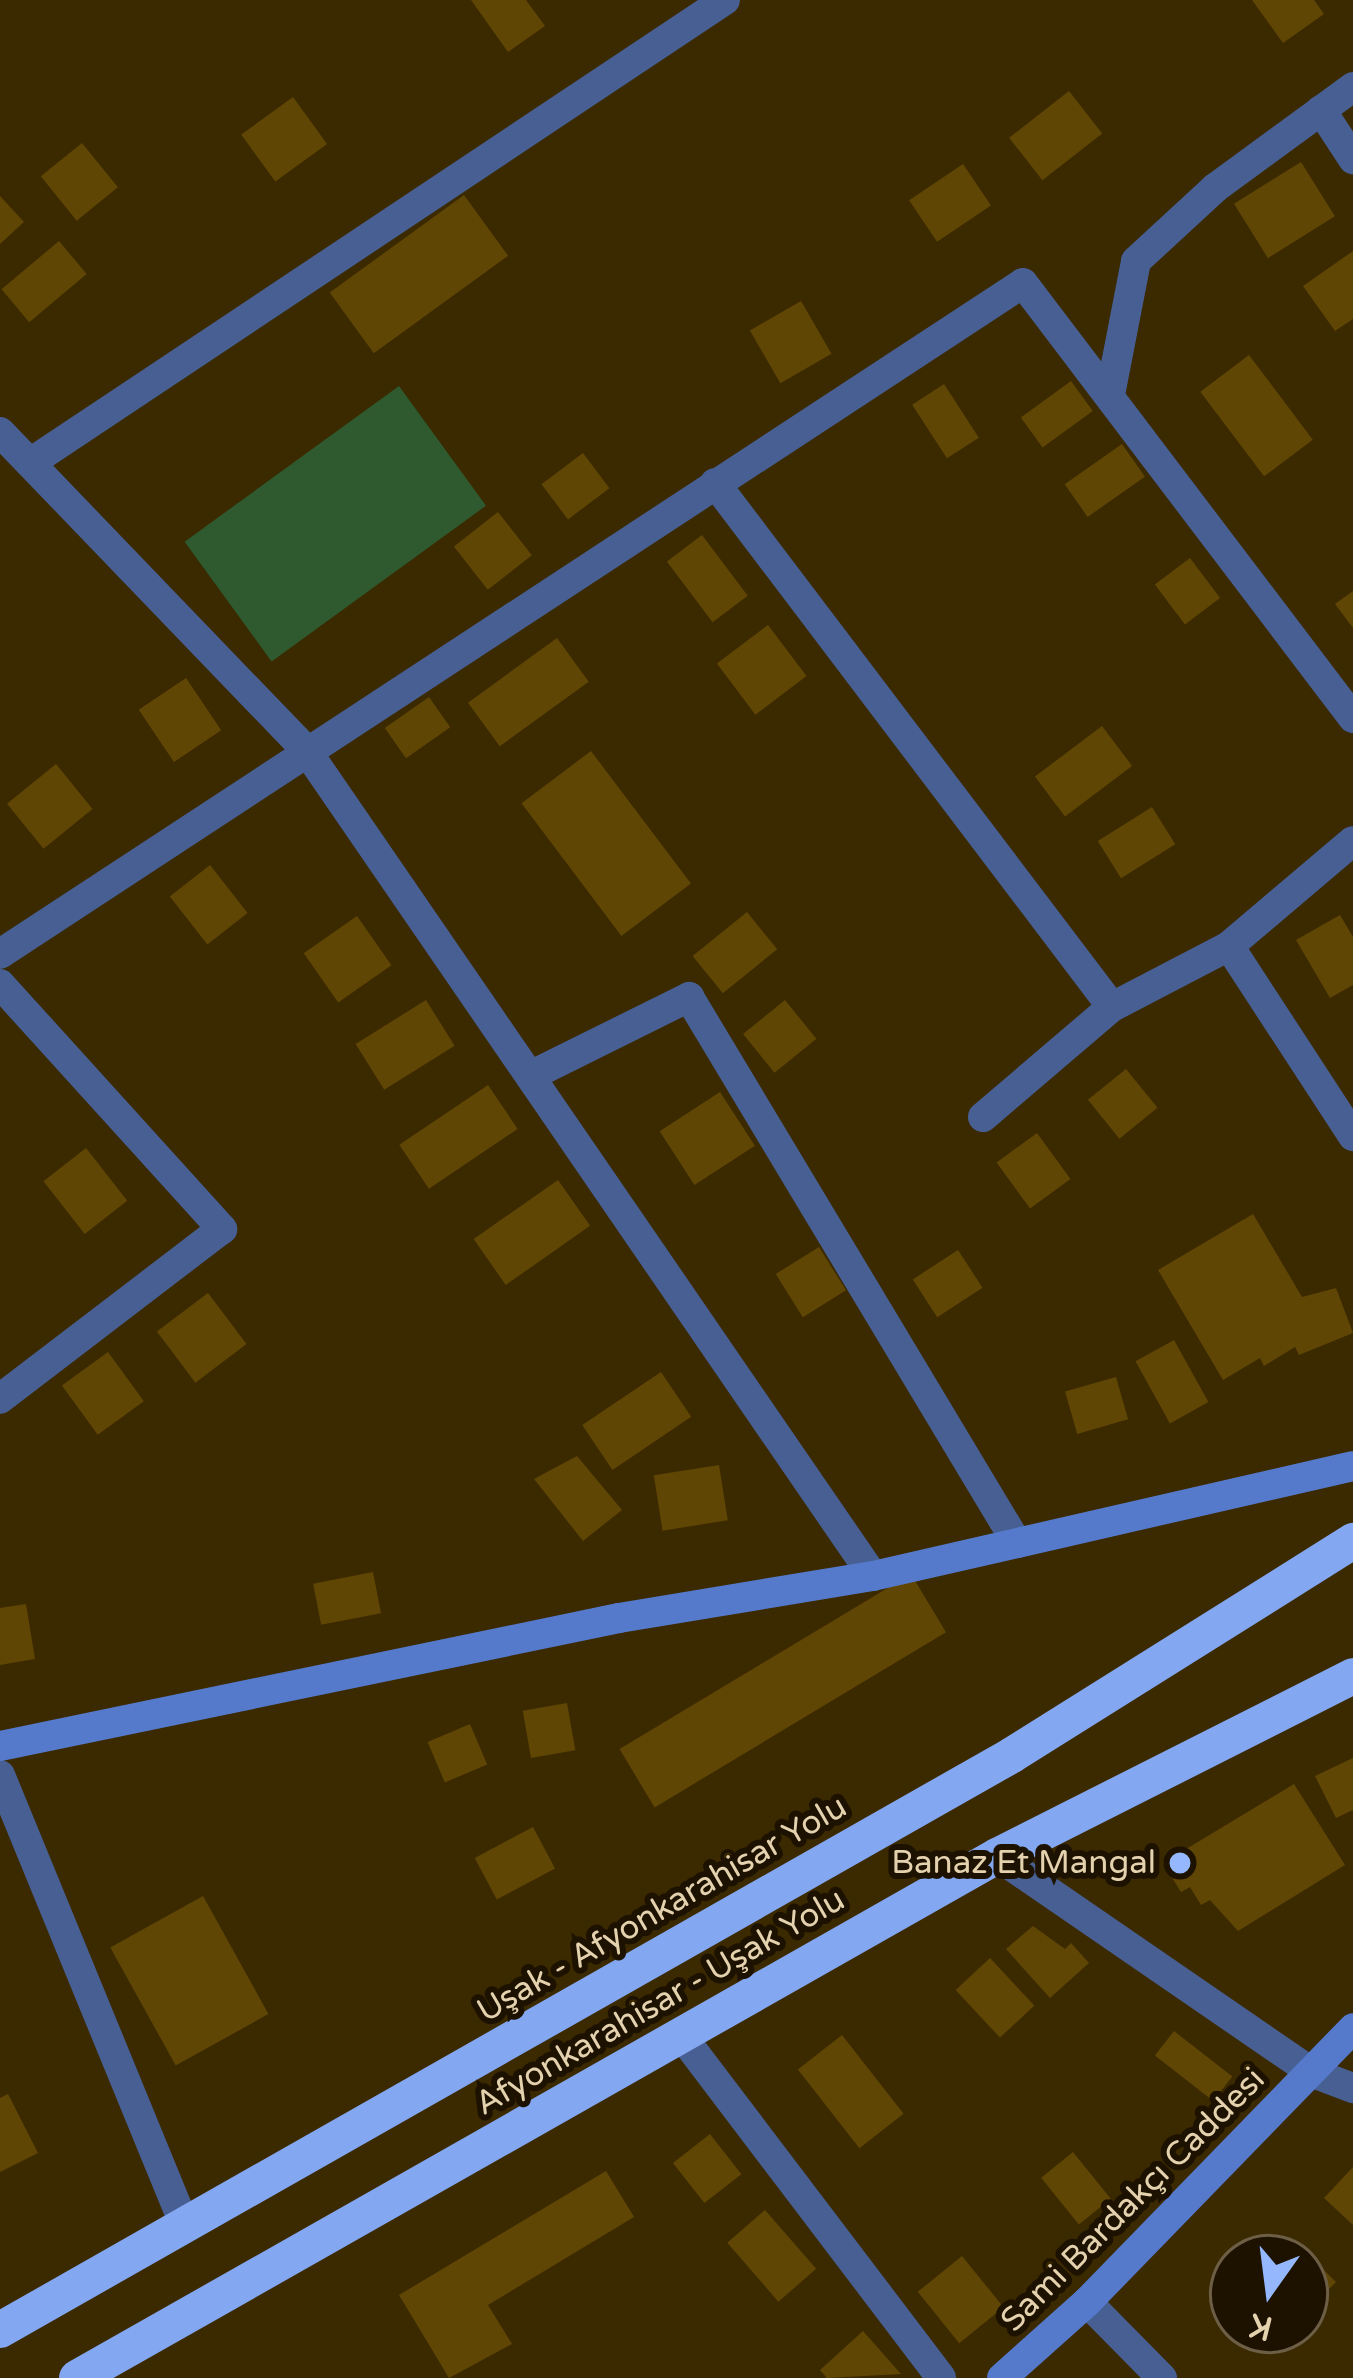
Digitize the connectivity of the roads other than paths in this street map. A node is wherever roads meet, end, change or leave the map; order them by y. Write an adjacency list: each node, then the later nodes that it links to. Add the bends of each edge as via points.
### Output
1 (725, 0): 7 (street)
2 (1353, 87): 3 (street)
3 (1321, 110): 4 (street); 5 (street, via 1215,188 1136,261)
4 (1353, 160)
5 (1110, 395): 8 (street, via 1023,283); 9 (street)
6 (0, 432): 7 (street)
7 (30, 463): 10 (street)
8 (716, 483): 10 (street); 15 (street)
9 (1353, 718)
10 (306, 750): 13 (street); 16 (street)
11 (1353, 841): 12 (street)
12 (1228, 946): 15 (street); 18 (street)
13 (0, 954)
14 (0, 984): 19 (street, via 222,1229)
15 (1112, 1007): 17 (street)
16 (530, 1076): 22 (street, via 689,997); 23 (street)
17 (983, 1117)
18 (1353, 1136)
19 (0, 1399)
20 (1353, 1466): 22 (street)
21 (1353, 1541): 32 (highway, Uşak - Afyonkarahisar Yolu, via 1012,1754)
22 (1017, 1543): 23 (street)
23 (873, 1576): 25 (street, via 619,1618)
24 (1353, 1676): 27 (highway, Afyonkarahisar - Uşak Yolu)
25 (0, 1746)
26 (0, 1775): 32 (street)
27 (997, 1856): 29 (highway, Afyonkarahisar - Uşak Yolu); 30 (street)
28 (1353, 2028): 30 (street, Sami Bardakçı Caddesi)
29 (681, 2035): 35 (highway, Afyonkarahisar - Uşak Yolu); 36 (street)
30 (1313, 2073): 31 (street); 33 (street, Sami Bardakçı Caddesi)
31 (1353, 2088)
32 (185, 2225): 34 (highway, Uşak - Afyonkarahisar Yolu)
33 (1087, 2302): 37 (street, Sami Bardakçı Caddesi); 38 (street)
34 (0, 2330)
35 (77, 2378)
36 (941, 2378)
37 (1002, 2378)
38 (1162, 2378)

